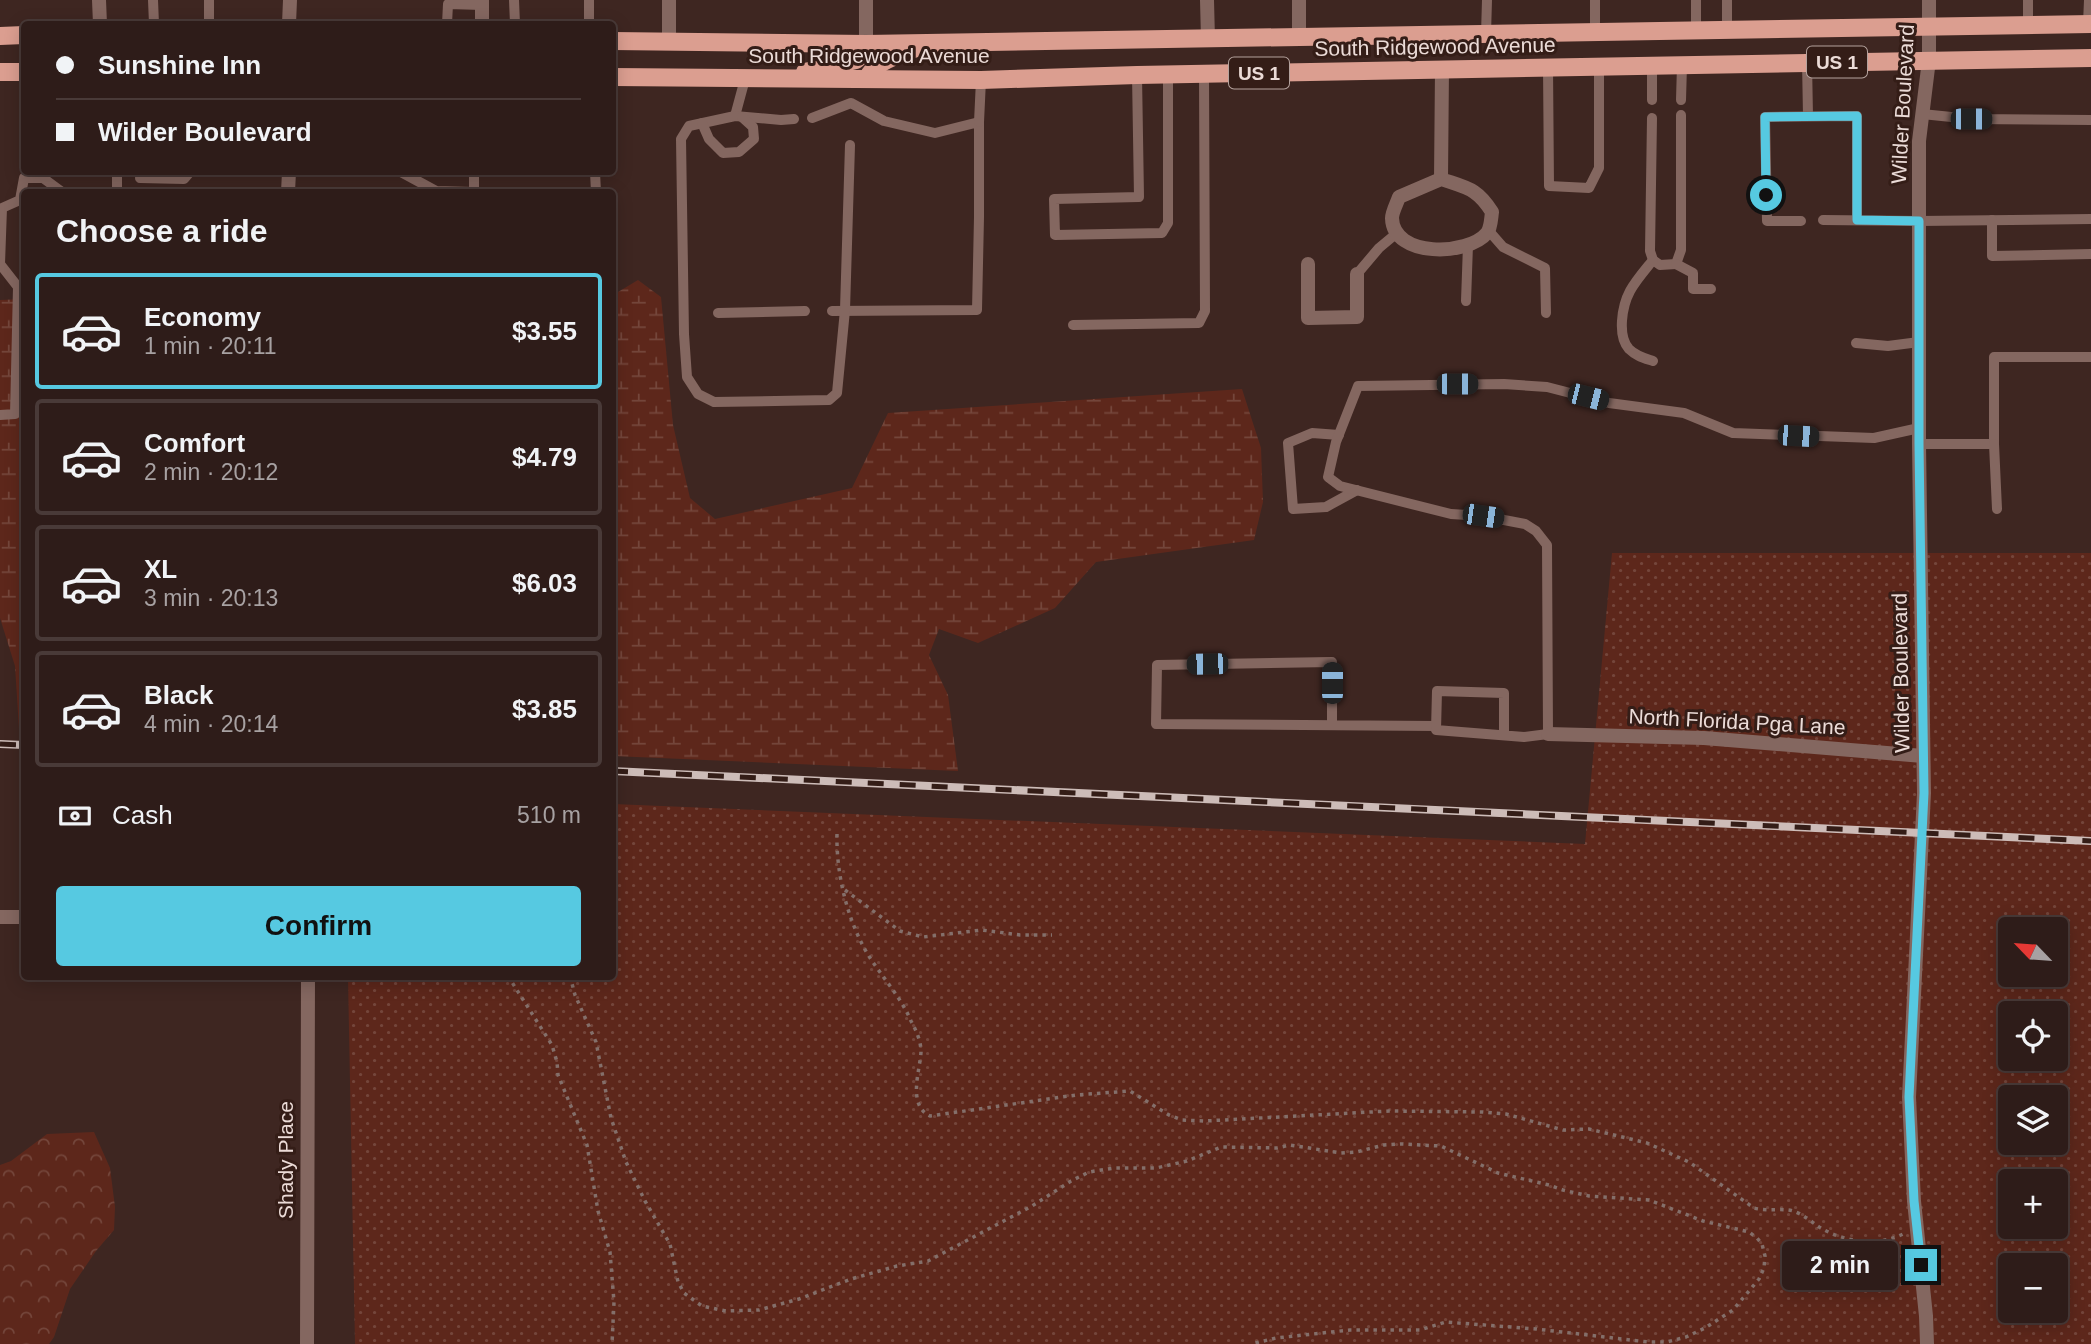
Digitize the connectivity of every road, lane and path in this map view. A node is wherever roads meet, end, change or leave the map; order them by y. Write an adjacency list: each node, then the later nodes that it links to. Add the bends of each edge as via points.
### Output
1 (99, 0): 19 (street)
2 (153, 0): 20 (lane)
3 (209, 0): 21 (lane)
4 (289, 0): 22 (street)
5 (514, 0): 25 (lane)
6 (589, 0): 26 (lane)
7 (668, 0): 39 (street)
8 (866, 0): 41 (street)
9 (1207, 0): 37 (street)
10 (1298, 0): 36 (street)
11 (1487, 0): 33 (lane)
12 (1595, 0): 32 (lane)
13 (1696, 0): 30 (lane)
14 (1727, 0): 31 (lane)
15 (1929, 0): 29 (street, Wilder Boulevard)
16 (2028, 0): 27 (lane)
17 (2089, 0): 28 (lane)
18 (482, 2): 23 (lane, via 447,4); 24 (street)
19 (100, 21)
20 (154, 21)
21 (209, 21)
22 (289, 21)
23 (447, 21)
24 (482, 21)
25 (514, 21)
26 (589, 21)
27 (2028, 24): 28 (main road, South Ridgewood Avenue / US 1); 29 (main road, South Ridgewood Avenue / US 1)
28 (2090, 24)
29 (1929, 25): 31 (main road, South Ridgewood Avenue / US 1); 43 (street, Wilder Boulevard)
30 (1696, 30): 31 (main road, South Ridgewood Avenue / US 1); 32 (main road, South Ridgewood Avenue / US 1)
31 (1727, 30)
32 (1595, 32): 33 (main road, South Ridgewood Avenue / US 1)
33 (1486, 34): 36 (main road, South Ridgewood Avenue / US 1)
34 (0, 36): 35 (main road)
35 (21, 36)
36 (1299, 37): 37 (main road, South Ridgewood Avenue / US 1)
37 (1208, 39): 40 (main road, South Ridgewood Avenue / US 1)
38 (616, 41): 39 (main road, South Ridgewood Avenue / US 1)
39 (669, 43): 41 (main road, South Ridgewood Avenue / US 1)
40 (929, 43): 41 (main road, South Ridgewood Avenue / US 1); 58 (main road, via 879,64)
41 (866, 44): 57 (main road, via 856,60)
42 (2091, 58): 43 (main road, South Ridgewood Avenue / US 1)
43 (1929, 60): 44 (main road, South Ridgewood Avenue / US 1); 63 (street, Wilder Boulevard)
44 (1807, 62): 46 (main road, South Ridgewood Avenue / US 1); 66 (lane)
45 (1652, 65): 46 (main road, South Ridgewood Avenue / US 1); 47 (main road, South Ridgewood Avenue / US 1); 60 (lane)
46 (1682, 65): 61 (lane)
47 (1600, 66): 48 (main road, South Ridgewood Avenue / US 1); 48 (lane, via 1599,168 1589,188 1549,186)
48 (1548, 67): 49 (main road, South Ridgewood Avenue / US 1)
49 (1443, 69): 53 (main road, South Ridgewood Avenue / US 1); 77 (street)
50 (0, 72): 51 (main road)
51 (21, 72)
52 (1168, 74): 53 (main road, South Ridgewood Avenue / US 1); 54 (main road, South Ridgewood Avenue / US 1); 54 (lane, via 1168,223 1162,233 1055,235 1054,199 1139,197)
53 (1204, 74): 105 (lane, via 1205,311 1199,323)
54 (1136, 75): 59 (main road, South Ridgewood Avenue / US 1)
55 (616, 77): 56 (main road, South Ridgewood Avenue / US 1)
56 (745, 79): 57 (main road, South Ridgewood Avenue / US 1); 65 (lane)
57 (775, 79): 58 (main road, South Ridgewood Avenue / US 1)
58 (860, 79): 59 (main road, South Ridgewood Avenue / US 1); 62 (lane)
59 (981, 80): 71 (lane)
60 (1652, 100)
61 (1681, 100)
62 (851, 106): 67 (lane); 71 (lane, via 884,121 935,133)
63 (1922, 114): 70 (lane); 87 (street, Wilder Boulevard)
64 (1681, 115): 94 (lane, via 1681,250)
65 (738, 116): 69 (lane); 72 (lane); 72 (lane, via 753,127 754,139 739,152 723,153)
66 (1808, 116): 84 (lane, via 1857,116); 86 (lane, via 1765,117 1766,221)
67 (813, 118)
68 (1652, 118): 92 (lane)
69 (794, 119)
70 (2091, 120)
71 (979, 122): 98 (lane, via 976,310)
72 (702, 123): 103 (lane, via 689,126 681,139)
73 (850, 145): 98 (lane)
74 (188, 175): 76 (lane, via 184,180)
75 (407, 175): 80 (lane)
76 (141, 178)
77 (1441, 179): 88 (street, via 1482,197 1492,212); 89 (street, via 1399,197 1392,218)
78 (22, 189): 79 (lane, via 24,178 43,178)
79 (58, 189)
80 (432, 189)
81 (21, 194): 112 (lane, via 20,200 2,208 0,264 18,287 15,414)
82 (2091, 219): 85 (lane)
83 (1823, 220): 84 (lane)
84 (1857, 220): 87 (lane)
85 (1992, 220): 87 (lane); 91 (lane, via 1992,256)
86 (1801, 221)
87 (1919, 221): 106 (street, Wilder Boulevard)
88 (1489, 231): 90 (street); 102 (lane, via 1503,247 1545,268)
89 (1397, 233): 90 (street, via 1426,249); 95 (lane)
90 (1468, 245): 97 (lane)
91 (2091, 254)
92 (1653, 260): 94 (lane, via 1660,265); 111 (lane, via 1629,292 1622,335 1627,348)
93 (1308, 264): 95 (street, via 1308,318 1357,317)
94 (1676, 264): 96 (lane, via 1693,273 1693,289)
95 (1357, 274)
96 (1711, 289)
97 (1466, 301)
98 (845, 310): 100 (lane); 103 (lane, via 837,393 829,400 714,402 698,394 687,377)
99 (804, 311): 101 (lane)
100 (832, 311)
101 (718, 313)
102 (1546, 313)
103 (684, 314): 104 (lane)
104 (696, 314)
105 (1073, 325)
106 (1919, 342): 108 (lane); 113 (street, Wilder Boulevard)
107 (1856, 343): 108 (lane)
108 (1888, 346): 109 (lane)
109 (1881, 357)
110 (2091, 357): 116 (lane, via 1994,357)
111 (1653, 361)
112 (0, 415)
113 (1919, 428): 114 (lane, via 1874,438 1733,433 1684,413 1609,403 1547,387 1504,384 1359,386); 115 (street, Wilder Boulevard)
114 (1339, 435): 117 (lane, via 1328,477); 117 (lane, via 1312,433 1287,443 1293,509 1326,507)
115 (1919, 444): 116 (lane); 123 (street, Wilder Boulevard)
116 (1994, 444): 118 (lane)
117 (1357, 490): 122 (lane, via 1451,514 1525,524 1547,545)
118 (1997, 509)
119 (1332, 725): 119 (lane, via 1156,724 1157,665 1332,662); 120 (lane)
120 (1436, 726): 121 (lane, via 1436,730); 121 (lane, via 1437,691 1504,693)
121 (1504, 734): 122 (lane)
122 (1548, 734): 123 (street, North Florida Pga Lane, via 1704,738)
123 (1923, 756): 132 (street, Wilder Boulevard, via 1909,1097)
124 (837, 834): 125 (path, via 836,859)
125 (844, 888): 128 (path, via 911,935 982,930); 132 (path, via 858,936 918,1037 919,1106 930,1116 1130,1091 1182,1120 1389,1111 1506,1114 1563,1130 1589,1129 1647,1143 1695,1166 1754,1208 1794,1211 1845,1238 1893,1239 1903,1234)
126 (0, 917): 127 (street)
127 (21, 917)
128 (1052, 935)
129 (308, 980): 133 (street, Shady Place)
130 (511, 980): 134 (path, via 552,1045 558,1075 587,1145 610,1252)
131 (571, 980): 135 (path, via 596,1042 611,1118 626,1162 670,1244 678,1282 684,1293 702,1306 759,1310 851,1279 928,1261 1089,1172 1156,1168 1221,1147 1290,1145 1341,1153 1384,1145 1441,1146 1513,1178 1589,1196 1649,1200 1703,1221 1749,1232 1762,1244 1765,1256 1759,1279 1733,1310 1705,1328 1667,1342 1446,1322 1420,1330 1350,1330)
132 (1915, 1214): 136 (street, Wilder Boulevard)
133 (307, 1344)
134 (612, 1344)
135 (1251, 1344)
136 (1927, 1344)

